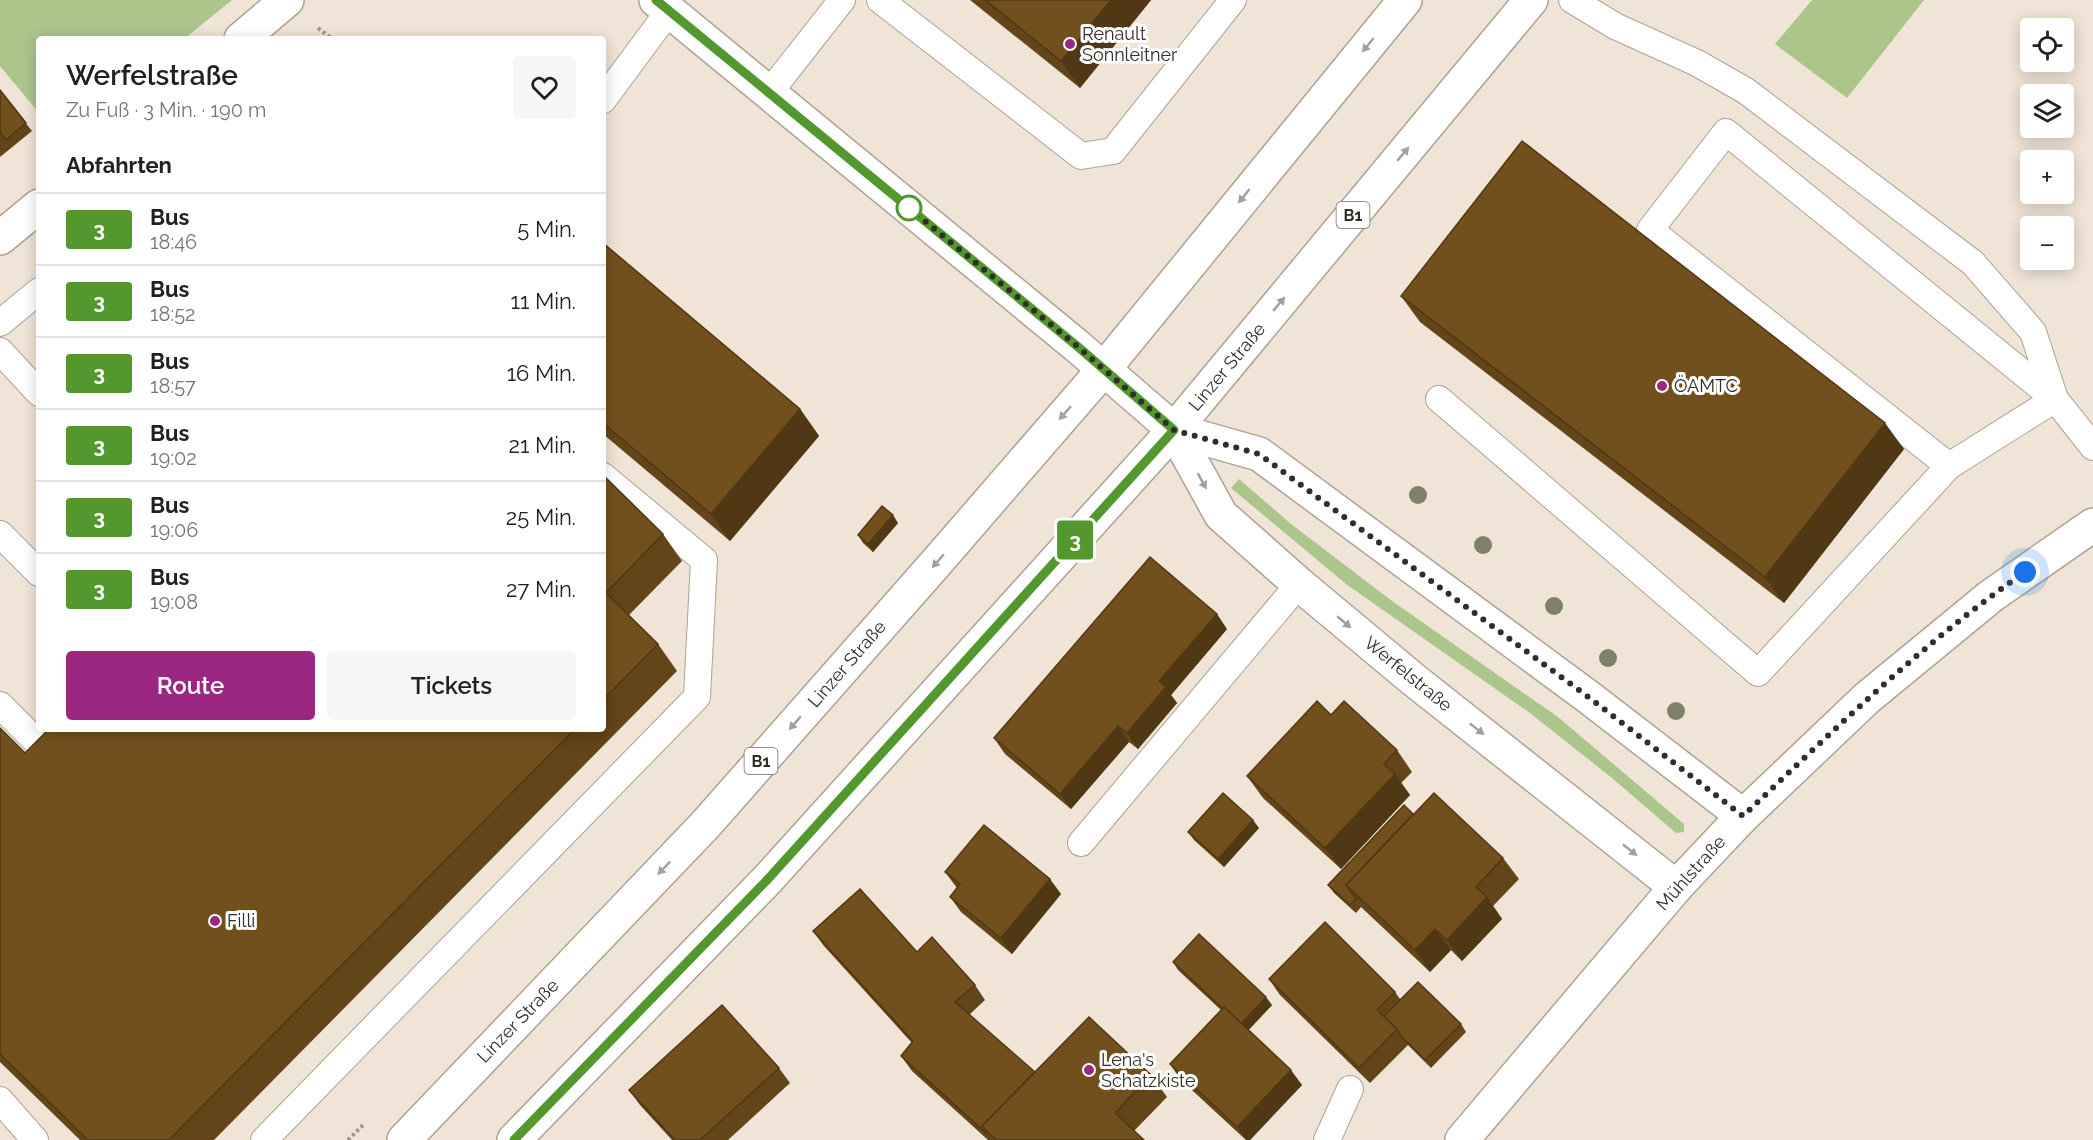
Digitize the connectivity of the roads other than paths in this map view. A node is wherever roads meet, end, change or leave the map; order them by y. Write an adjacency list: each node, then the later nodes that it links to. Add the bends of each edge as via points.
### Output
1 (287, 0): 9 (street)
2 (842, 0): 10 (lane)
3 (880, 0): 4 (lane, via 1081,156 1113,151)
4 (1233, 0)
5 (1405, 0): 17 (street, Linzer Straße / B1, one-way to 17)
6 (1531, 0): 21 (street, Linzer Straße / B1, one-way to 6)
7 (1572, 0): 20 (lane, via 1615,26 1746,91 1973,263 2033,332)
8 (662, 5): 10 (street, Werfelstraße); 11 (lane)
9 (245, 36)
10 (769, 93): 17 (street, Werfelstraße)
11 (606, 95)
12 (36, 208): 13 (street)
13 (0, 238)
14 (36, 293): 15 (lane)
15 (0, 323)
16 (0, 351): 18 (lane)
17 (1104, 369): 21 (street, Werfelstraße); 38 (street, Linzer Straße / B1, one-way to 38, via 706,824)
18 (36, 390)
19 (1439, 399): 23 (lane, via 1758,673)
20 (2055, 399): 22 (lane); 23 (lane); 23 (lane, via 1726,132 1650,230)
21 (1174, 430): 28 (street, Werfelstraße, one-way to 28, via 1221,515); 31 (street, Werfelstraße, via 1259,454); 39 (street, Linzer Straße / B1, via 768,879)
22 (2093, 447)
23 (1949, 466)
24 (606, 478): 37 (lane, via 704,560 697,697)
25 (2093, 525): 31 (street, Mühlstraße, via 1990,596 1867,698)
26 (0, 534): 27 (lane)
27 (36, 570)
28 (1299, 584): 32 (lane); 33 (street, Werfelstraße, one-way to 33)
29 (0, 705): 30 (lane, via 48,753)
30 (68, 732)
31 (1743, 816): 33 (street, Mühlstraße)
32 (1081, 843)
33 (1676, 887): 41 (street, Mühlstraße)
34 (1350, 1089): 40 (lane)
35 (0, 1100): 36 (lane)
36 (35, 1140)
37 (264, 1140)
38 (405, 1140)
39 (514, 1140)
40 (1327, 1140)
41 (1462, 1140)

